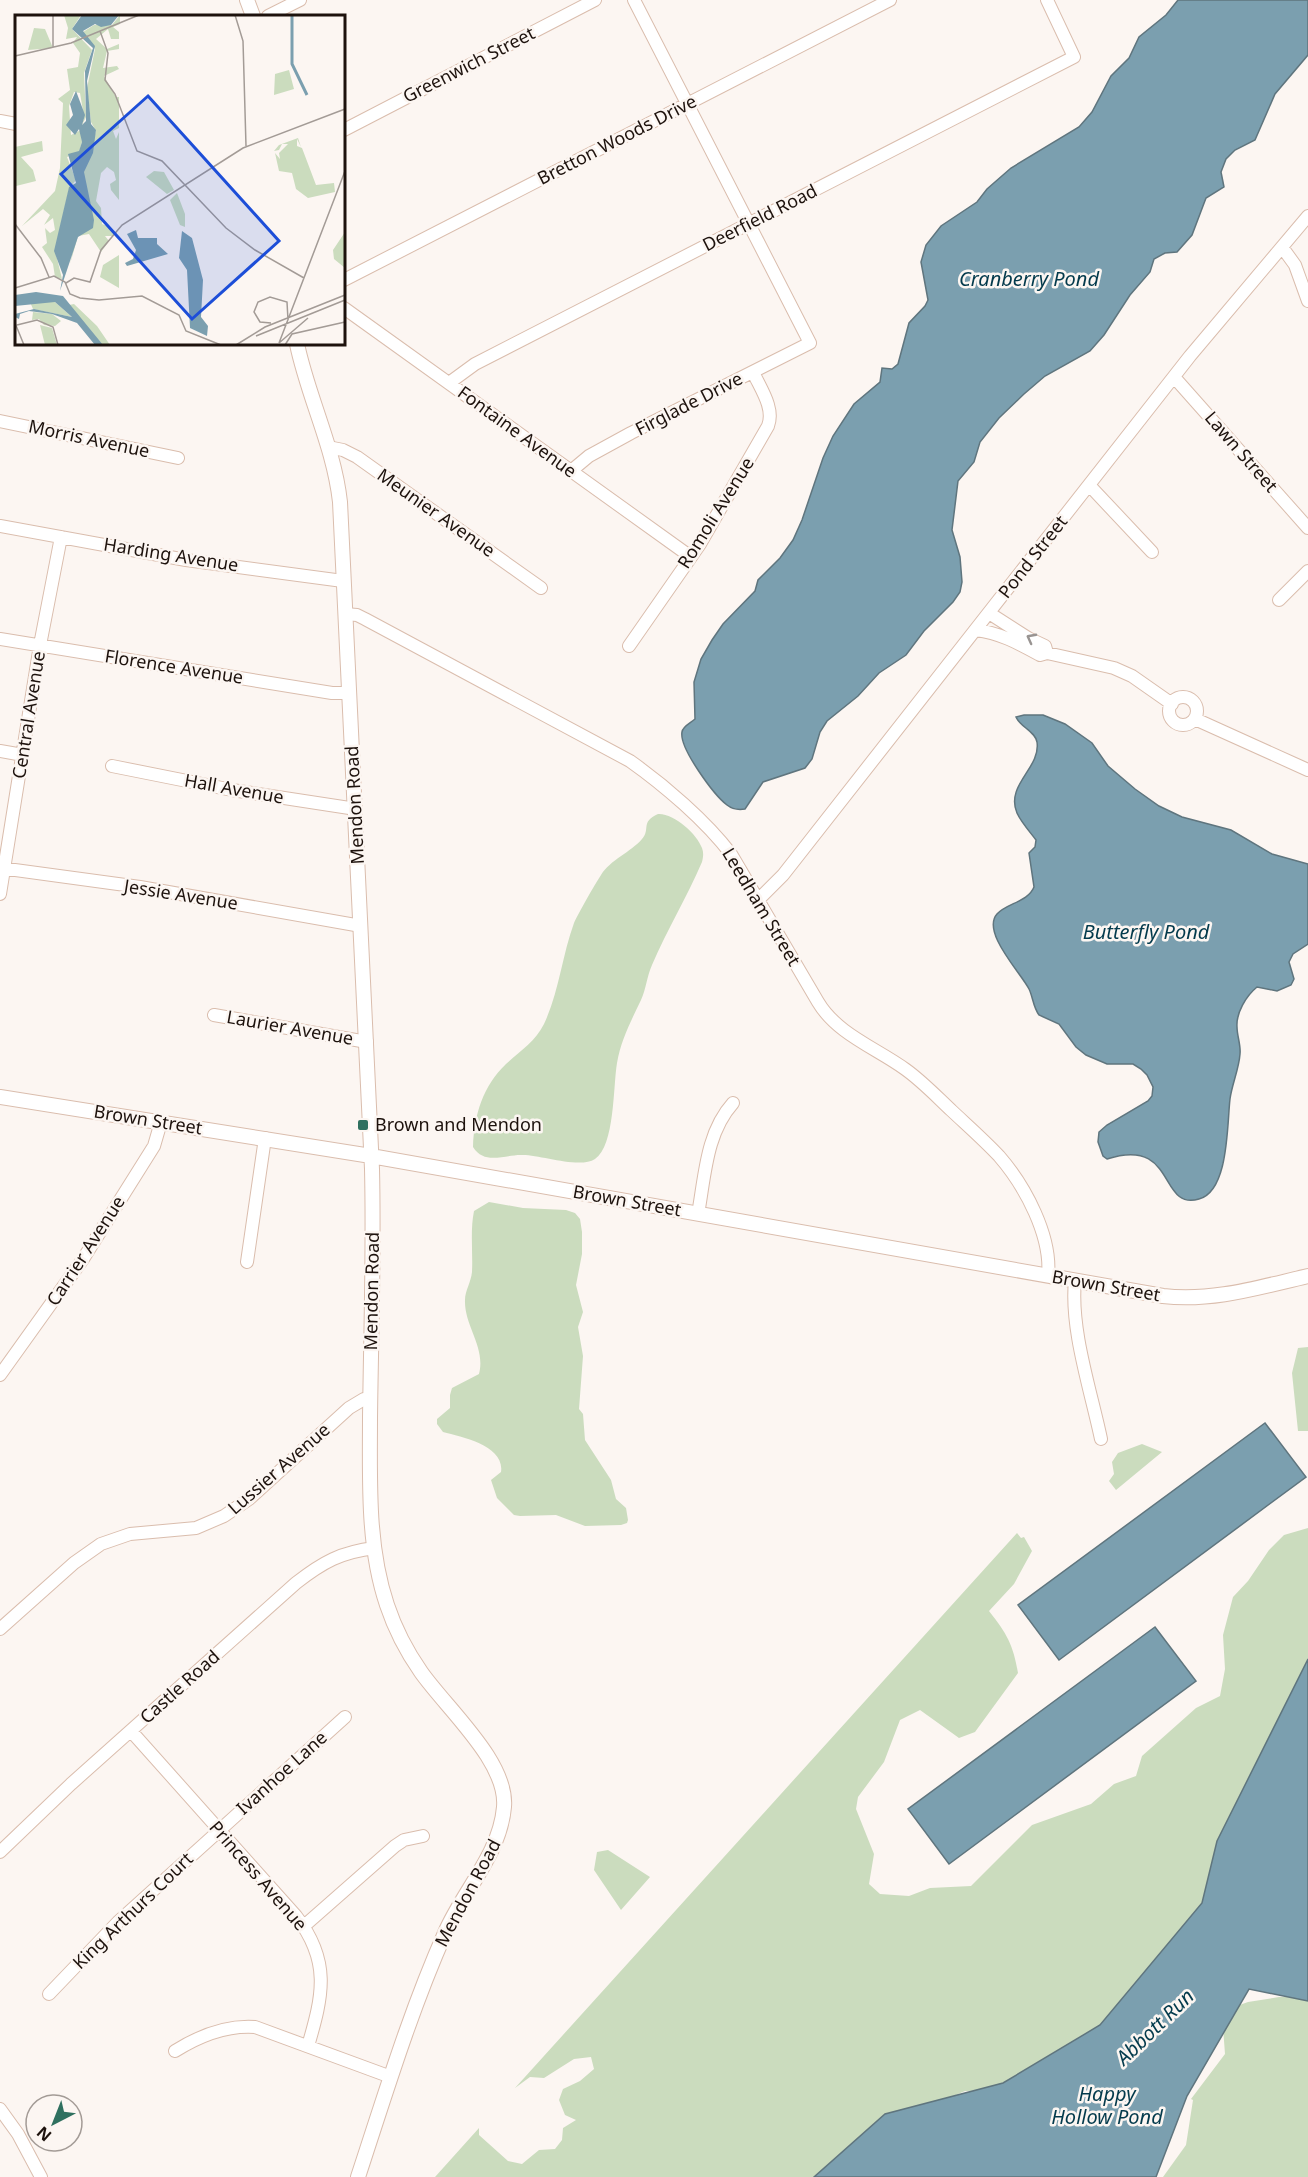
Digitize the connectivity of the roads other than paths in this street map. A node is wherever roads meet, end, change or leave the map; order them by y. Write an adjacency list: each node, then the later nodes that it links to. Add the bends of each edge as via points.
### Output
1 (248, 0): 7 (street)
2 (300, 0): 8 (street)
3 (595, 0): 12 (street, Greenwich Street)
4 (633, 0): 9 (street)
5 (890, 0): 9 (street, Bretton Woods Drive)
6 (1047, 0): 14 (street, Deerfield Road, via 1074,57)
7 (253, 15)
8 (270, 15)
9 (687, 104): 14 (street); 16 (street, Bretton Woods Drive)
10 (0, 121): 11 (street)
11 (15, 124)
12 (345, 128)
13 (1308, 216): 15 (street, Pond Street)
14 (749, 224): 20 (street, Firglade Drive, via 810,343); 22 (street, Deerfield Road, via 475,364)
15 (1282, 247): 17 (street, via 1295,265); 21 (street, Pond Street)
16 (345, 279)
17 (1308, 301)
18 (345, 309): 22 (street, Fontaine Avenue)
19 (297, 345): 24 (street, Mendon Road)
20 (753, 372): 26 (street, Firglade Drive, via 603,448); 32 (street, Romoli Avenue, via 770,409 770,422)
21 (1174, 377): 27 (street, Pond Street); 29 (street, Lawn Street)
22 (448, 383): 26 (street, Fontaine Avenue)
23 (0, 421): 25 (street, Morris Avenue)
24 (328, 447): 34 (street, Mendon Road, via 339,489); 35 (street, Meunier Avenue, via 357,457)
25 (178, 458)
26 (571, 471): 32 (street, Fontaine Avenue)
27 (1089, 485): 31 (street); 37 (street, Pond Street)
28 (0, 526): 30 (street, Harding Avenue)
29 (1308, 528)
30 (62, 537): 34 (street, Harding Avenue, via 186,560); 41 (street, Central Avenue)
31 (1152, 552)
32 (691, 557): 42 (street, Romoli Avenue)
33 (1308, 572): 36 (street)
34 (343, 581): 38 (street, Mendon Road)
35 (541, 588)
36 (1279, 600)
37 (989, 613): 39 (street, Pond Street); 43 (street, one-way to 37, via 1045,646)
38 (345, 614): 44 (street, Mendon Road); 54 (street, Leedham Street, via 365,619 642,770 723,844)
39 (976, 630): 43 (street, via 1006,637 1040,655); 54 (street, Pond Street, via 783,875)
40 (0, 639): 41 (street, Florence Avenue)
41 (40, 645): 44 (street, Florence Avenue); 48 (street, Central Avenue)
42 (628, 646)
43 (1047, 653): 45 (street, via 1114,668)
44 (348, 693): 51 (street, Mendon Road)
45 (1172, 704): 46 (street, via 1179,698 1192,701 1197,710); 46 (street, via 1170,716 1176,723 1184,725)
46 (1195, 718): 50 (street)
47 (0, 752): 48 (street)
48 (23, 755): 52 (street, Central Avenue)
49 (112, 766): 51 (street, Hall Avenue)
50 (1308, 770)
51 (356, 809): 55 (street, Mendon Road)
52 (2, 868): 53 (street, Central Avenue); 55 (street, Jessie Avenue, via 140,887)
53 (0, 894)
54 (759, 899): 65 (street, Leedham Street, via 830,1018 918,1079 1007,1166 1044,1236)
55 (361, 926): 57 (street, Mendon Road)
56 (214, 1015): 57 (street, Laurier Avenue)
57 (367, 1042): 62 (street, Mendon Road)
58 (0, 1097): 60 (street, Brown Street)
59 (733, 1103): 63 (street, via 714,1134)
60 (161, 1122): 61 (street, Brown Street); 68 (street, Carrier Avenue, via 154,1146 83,1259)
61 (265, 1138): 62 (street, Brown Street); 64 (street)
62 (371, 1155): 63 (street, Brown Street); 69 (street, Mendon Road)
63 (698, 1214): 65 (street, Brown Street)
64 (247, 1262)
65 (1048, 1276): 67 (street, Brown Street)
66 (1308, 1276): 67 (street, Brown Street, via 1218,1296 1185,1299)
67 (1075, 1281): 70 (street, via 1075,1321)
68 (0, 1376)
69 (370, 1399): 71 (street, Mendon Road); 72 (street, Lussier Avenue, via 349,1408 249,1499 224,1516 196,1528 130,1534 102,1544 74,1563)
70 (1101, 1439)
71 (375, 1548): 74 (street, Castle Road, via 341,1554 319,1565); 82 (street, Mendon Road, via 382,1588 399,1635 421,1672 493,1762 502,1781 505,1806 499,1835 446,1930)
72 (0, 1629)
73 (345, 1717): 75 (street, Ivanhoe Lane)
74 (131, 1731): 75 (street, Princess Avenue); 77 (street, Castle Road)
75 (219, 1830): 78 (street, Princess Avenue); 79 (street, King Arthurs Court, via 118,1922)
76 (423, 1836): 78 (street, via 395,1846)
77 (0, 1852)
78 (304, 1926): 80 (street, Princess Avenue, via 316,1948 322,1987)
79 (49, 1994)
80 (308, 2046): 81 (street, via 245,2026 202,2037); 82 (street)
81 (175, 2051)
82 (391, 2077): 85 (street, Mendon Road)
83 (0, 2109): 84 (street)
84 (41, 2177)
85 (358, 2177)

